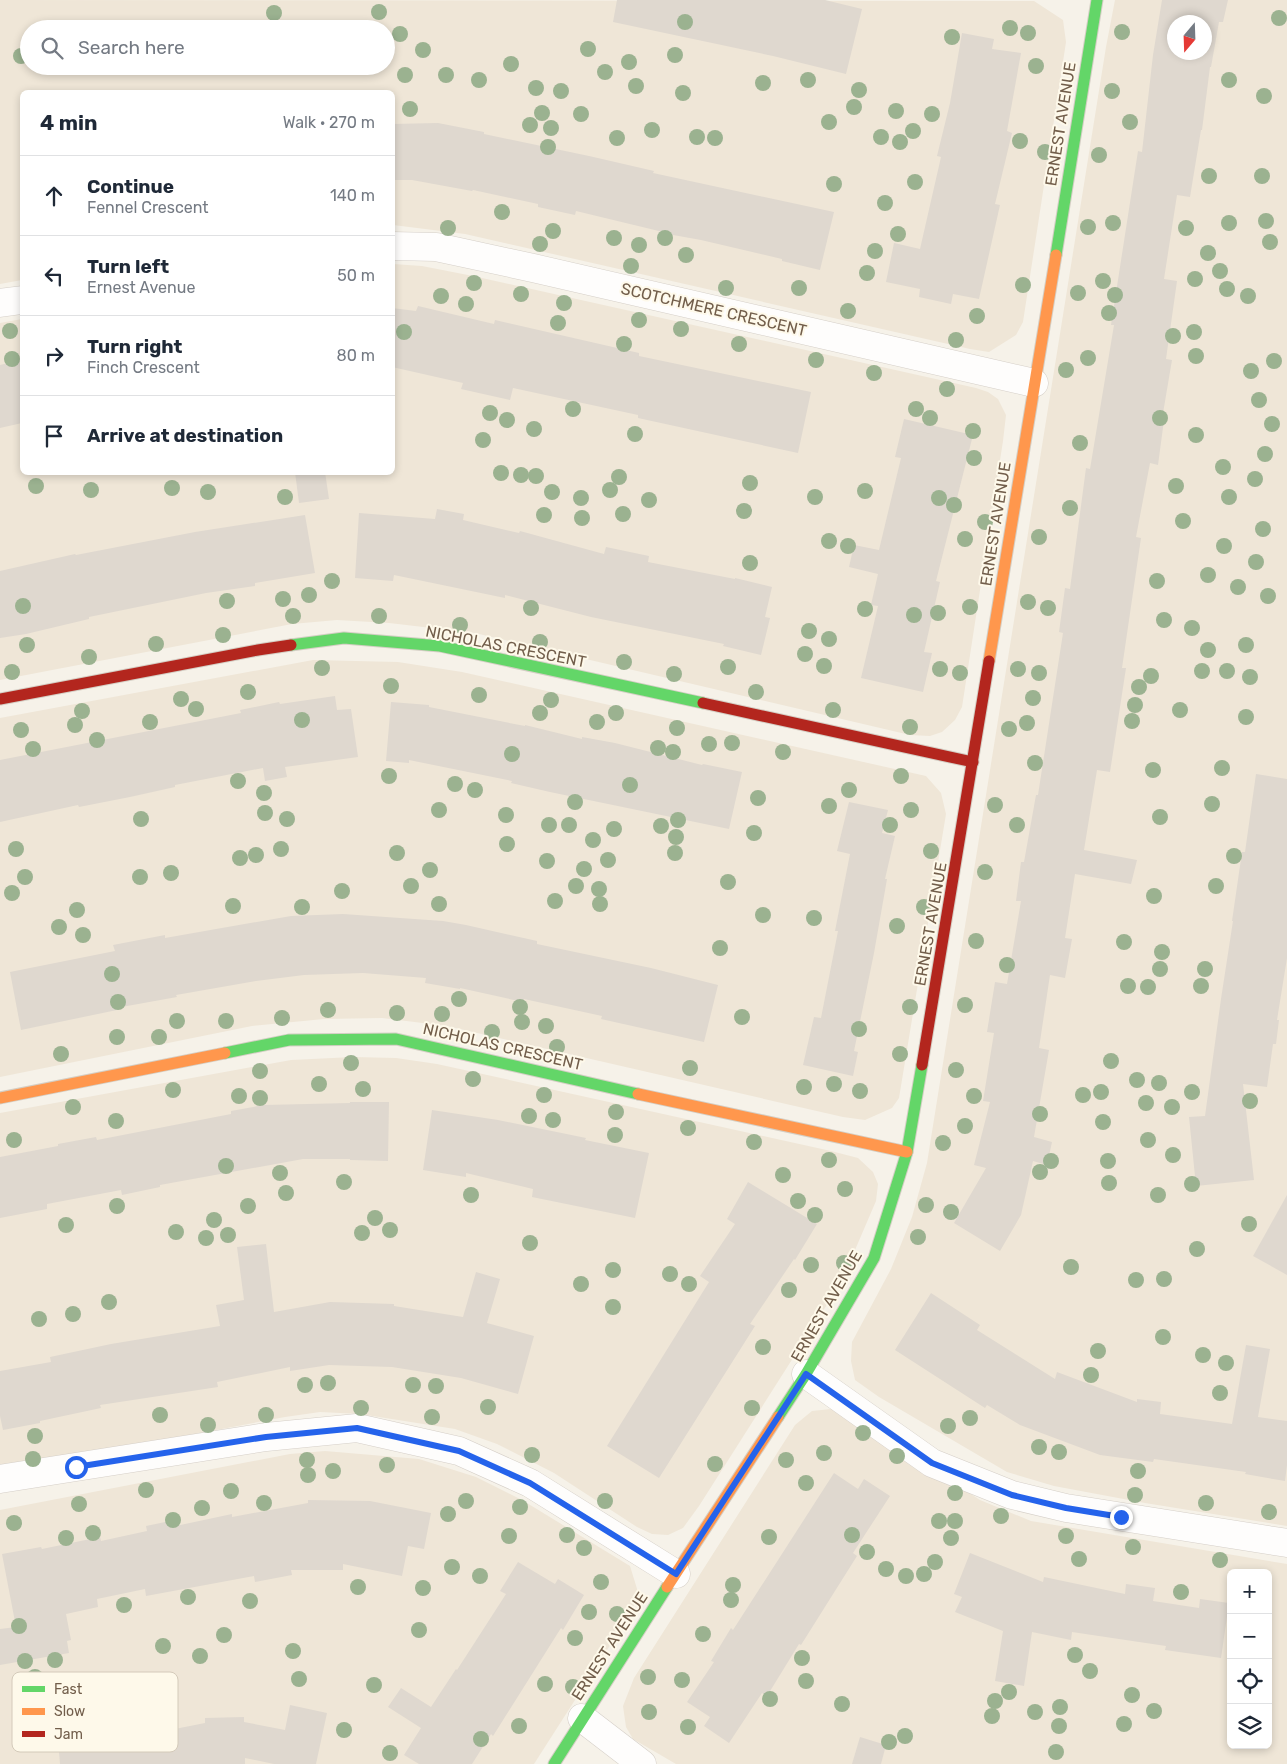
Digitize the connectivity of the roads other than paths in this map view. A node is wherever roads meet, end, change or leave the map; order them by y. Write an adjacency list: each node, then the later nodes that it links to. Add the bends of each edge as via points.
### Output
1 (1097, 0): 5 (street, ERNEST AVENUE)
2 (395, 246): 5 (street, SCOTCHMERE CRESCENT, via 436,248 533,268)
3 (20, 300): 4 (street)
4 (0, 304)
5 (1034, 383): 7 (street, ERNEST AVENUE)
6 (0, 699): 7 (street, NICHOLAS CRESCENT, via 258,650 344,638 440,646)
7 (974, 762): 9 (street, ERNEST AVENUE)
8 (0, 1098): 9 (street, NICHOLAS CRESCENT, via 289,1040 396,1039)
9 (907, 1152): 10 (street, ERNEST AVENUE, via 874,1258)
10 (806, 1374): 12 (street, via 932,1463 1012,1495 1066,1508); 13 (street, ERNEST AVENUE)
11 (0, 1479): 13 (street, via 266,1437 357,1428 459,1451 530,1483)
12 (1287, 1544)
13 (676, 1574): 14 (street, ERNEST AVENUE)
14 (582, 1718): 15 (street, ERNEST AVENUE); 16 (street)
15 (554, 1764)
16 (642, 1764)

